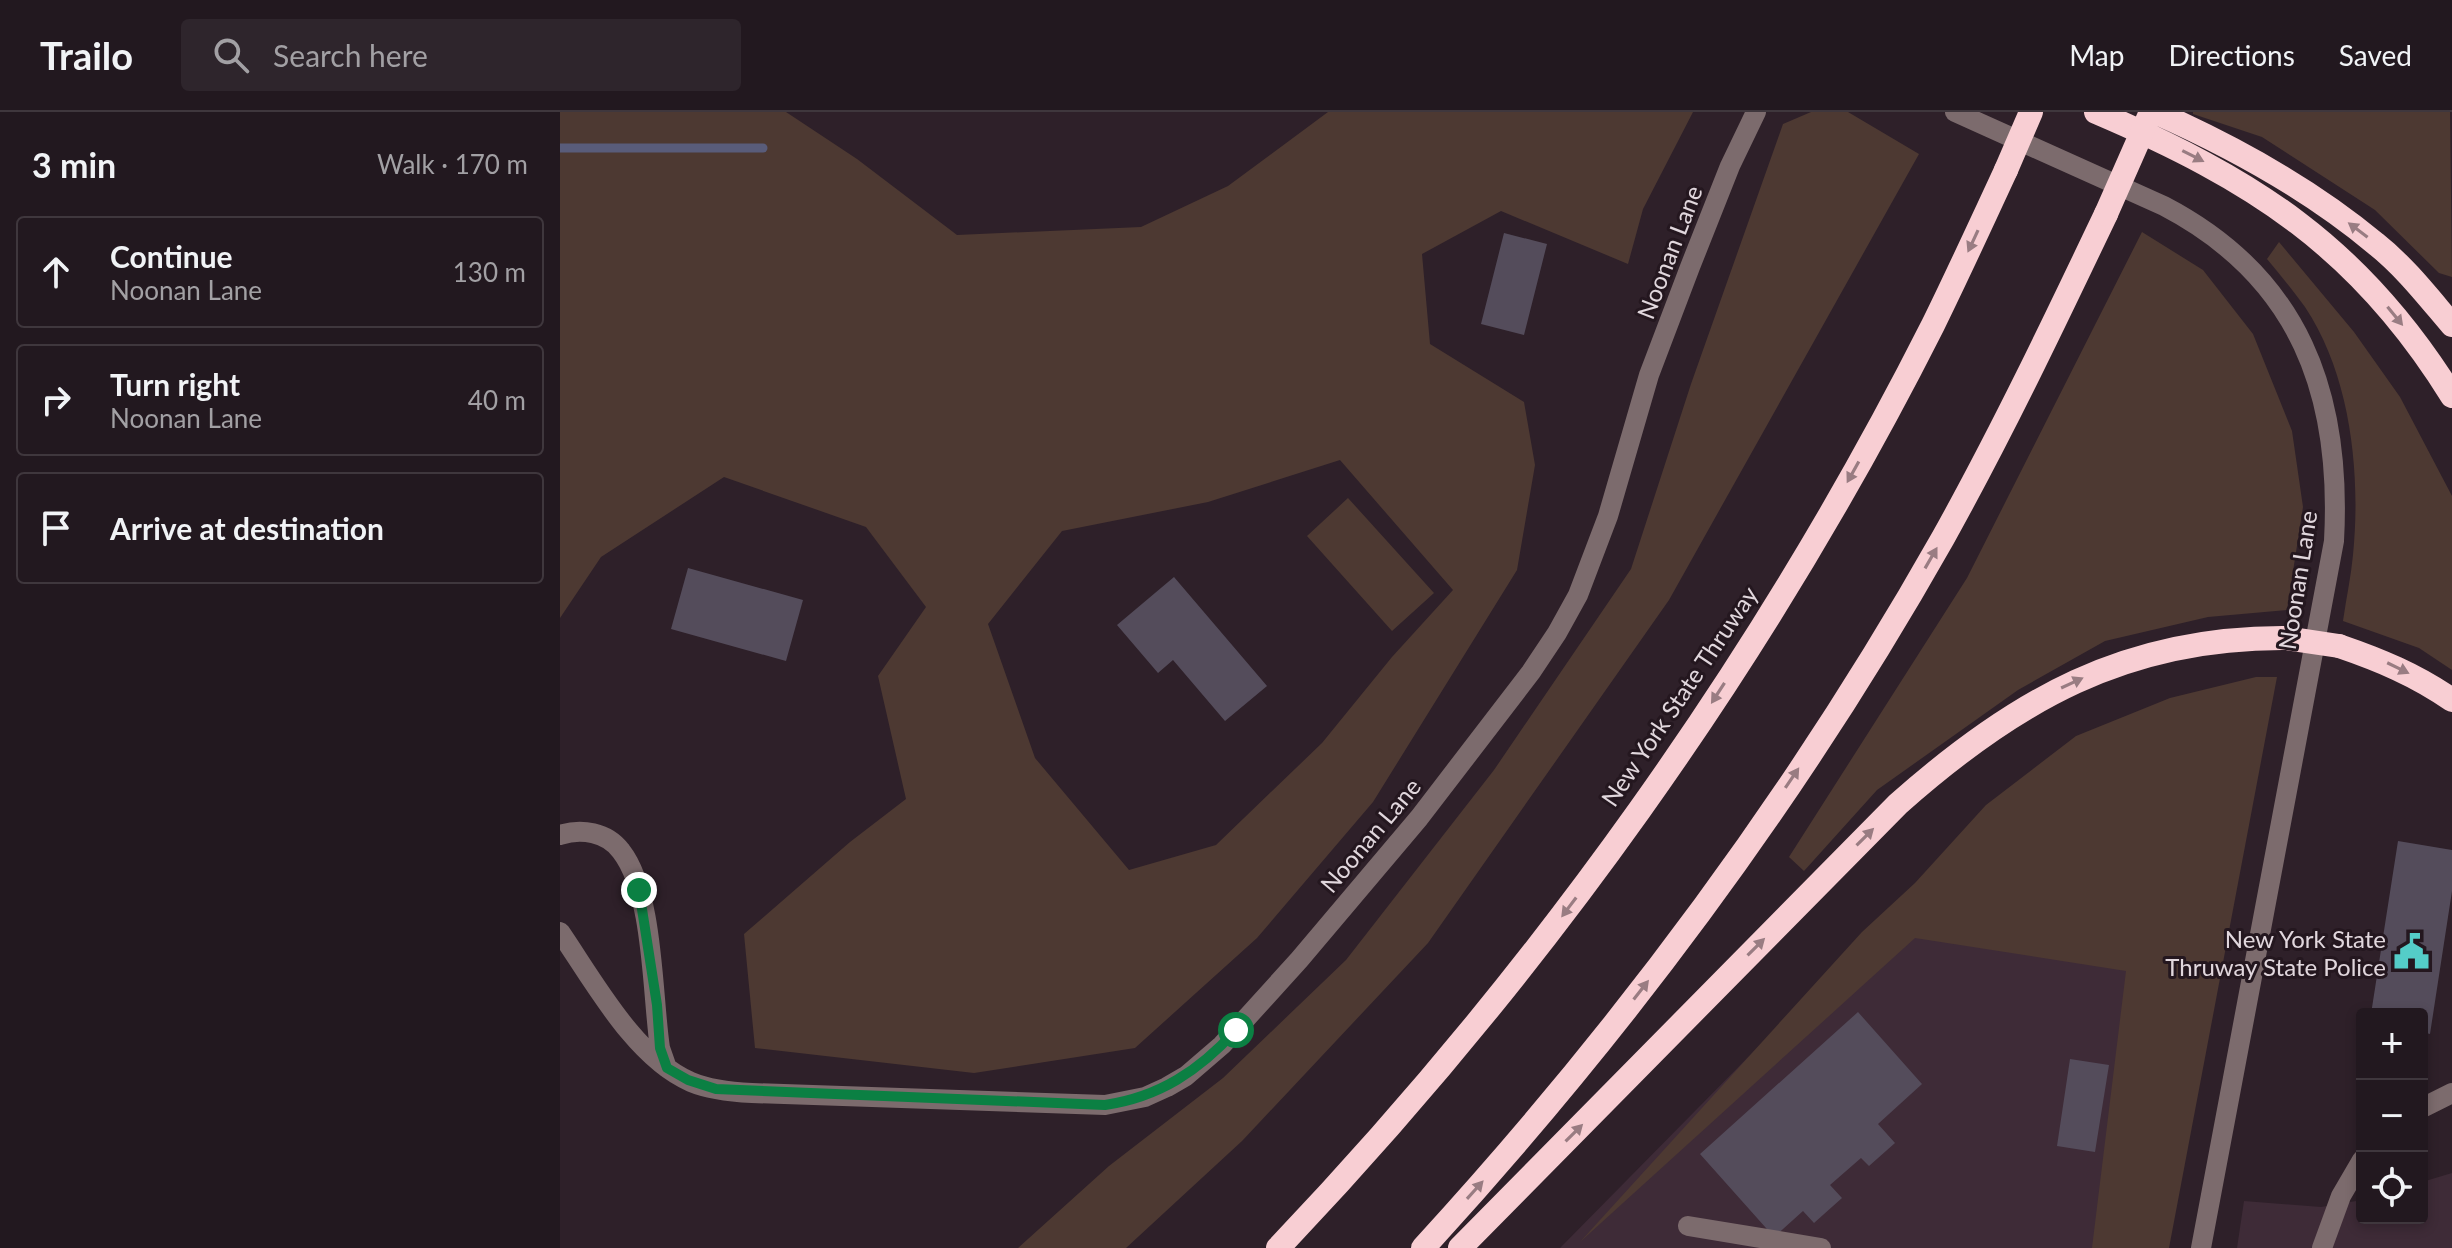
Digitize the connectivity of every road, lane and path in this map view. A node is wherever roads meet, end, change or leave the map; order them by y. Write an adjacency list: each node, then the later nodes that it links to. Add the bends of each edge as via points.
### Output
1 (1756, 112): 11 (street, Noonan Lane, via 1649,375 1604,529 1557,633 1402,839 1204,1062 1145,1097 1078,1106 730,1092 701,1086)
2 (1955, 112): 20 (street, Noonan Lane, via 2164,206 2226,244 2291,322 2326,408 2334,454 2334,541)
3 (2031, 112): 16 (highway, New York State Thruway, one-way to 16, bridge, via 1933,324 1850,478 1701,719 1520,971 1419,1093)
4 (2096, 112): 7 (highway, one-way to 7, via 2215,167 2306,228 2390,309)
5 (2153, 112): 6 (highway, one-way to 5, via 2404,270 2315,198 2251,158); 17 (highway, one-way to 5, bridge, via 1553,1100 1654,973 1847,695 1987,455)
6 (2452, 325)
7 (2452, 396)
8 (2452, 700): 18 (highway, one-way to 8, bridge, via 1898,804 1968,744 2046,696 2120,663 2240,637 2339,646 2385,661)
9 (560, 835): 11 (street, via 584,831 604,837 620,849 631,868 645,920)
10 (560, 932): 11 (street, Noonan Lane, via 628,1028)
11 (667, 1068)
12 (2452, 1093): 13 (street)
13 (2428, 1105)
14 (2356, 1170): 21 (street)
15 (1688, 1226): 19 (street)
16 (1278, 1248)
17 (1423, 1248)
18 (1460, 1248)
19 (1821, 1248)
20 (2201, 1248)
21 (2322, 1248)

